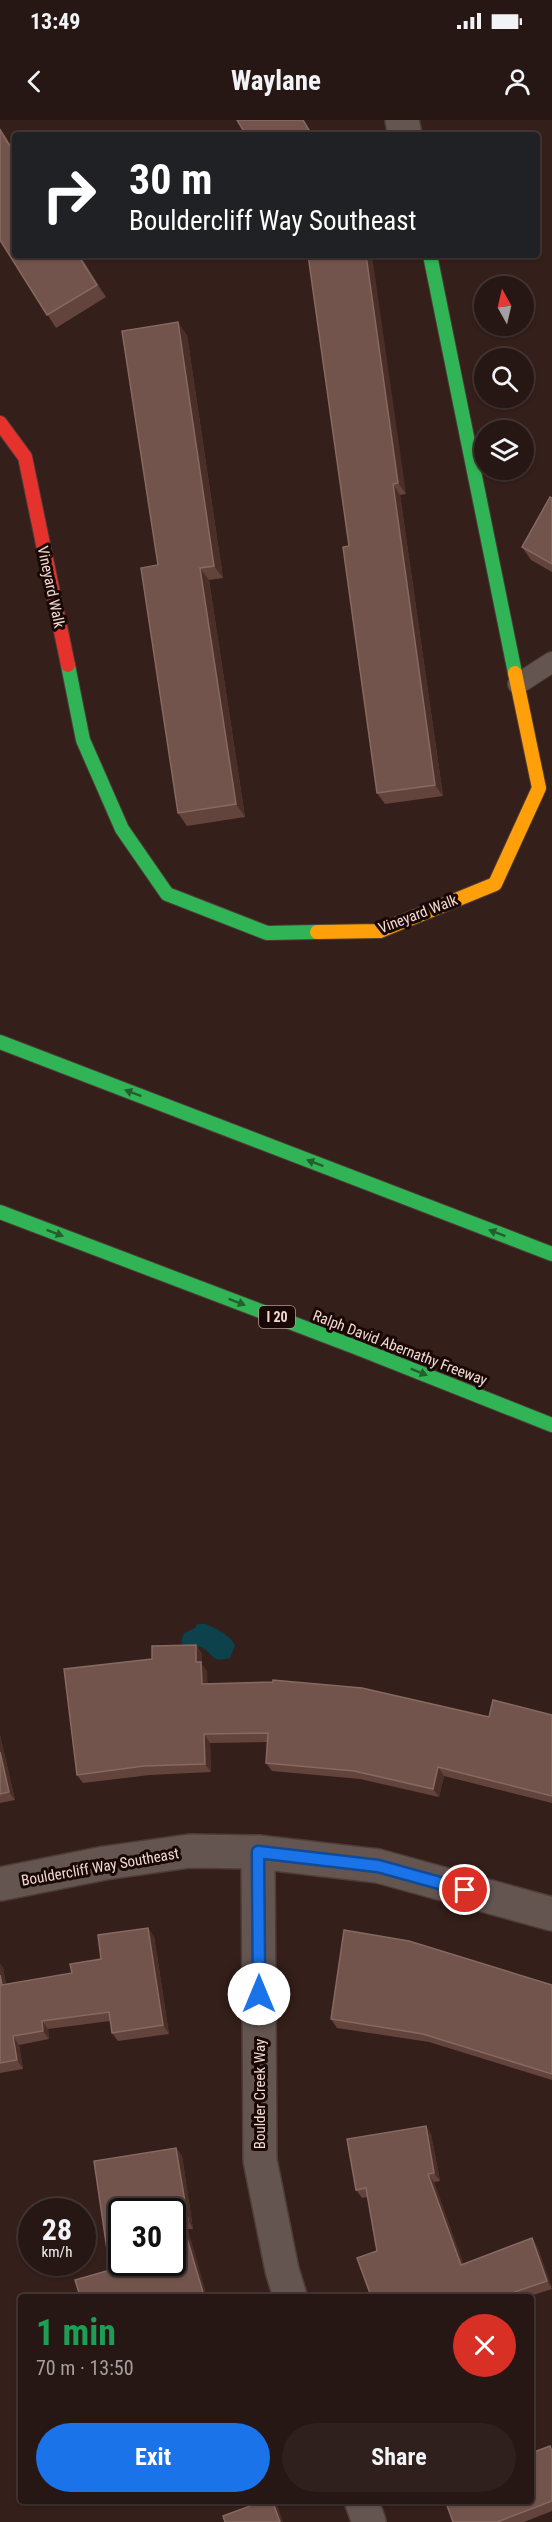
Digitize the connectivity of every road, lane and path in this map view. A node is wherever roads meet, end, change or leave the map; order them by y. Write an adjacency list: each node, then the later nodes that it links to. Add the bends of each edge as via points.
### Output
1 (431, 258): 4 (main road, Vineyard Walk)
2 (0, 423): 5 (main road, Vineyard Walk, via 25,457 83,740 122,829 167,894 267,933 380,931 495,884)
3 (552, 662): 4 (lane)
4 (518, 684): 5 (main road, Vineyard Walk)
5 (543, 803)
6 (0, 1042): 8 (main road, one-way to 6)
7 (0, 1212): 9 (main road, Ralph David Abernathy Freeway / I 20, one-way to 9)
8 (552, 1254)
9 (552, 1425)
10 (258, 1852): 11 (street, Bouldercliff Way Southeast, via 190,1851); 12 (street, Bouldercliff Way Southeast, via 378,1866); 13 (street, Boulder Creek Way, via 260,2160)
11 (0, 1884)
12 (552, 1914)
13 (289, 2294)
14 (362, 2504): 15 (street)
15 (369, 2522)

